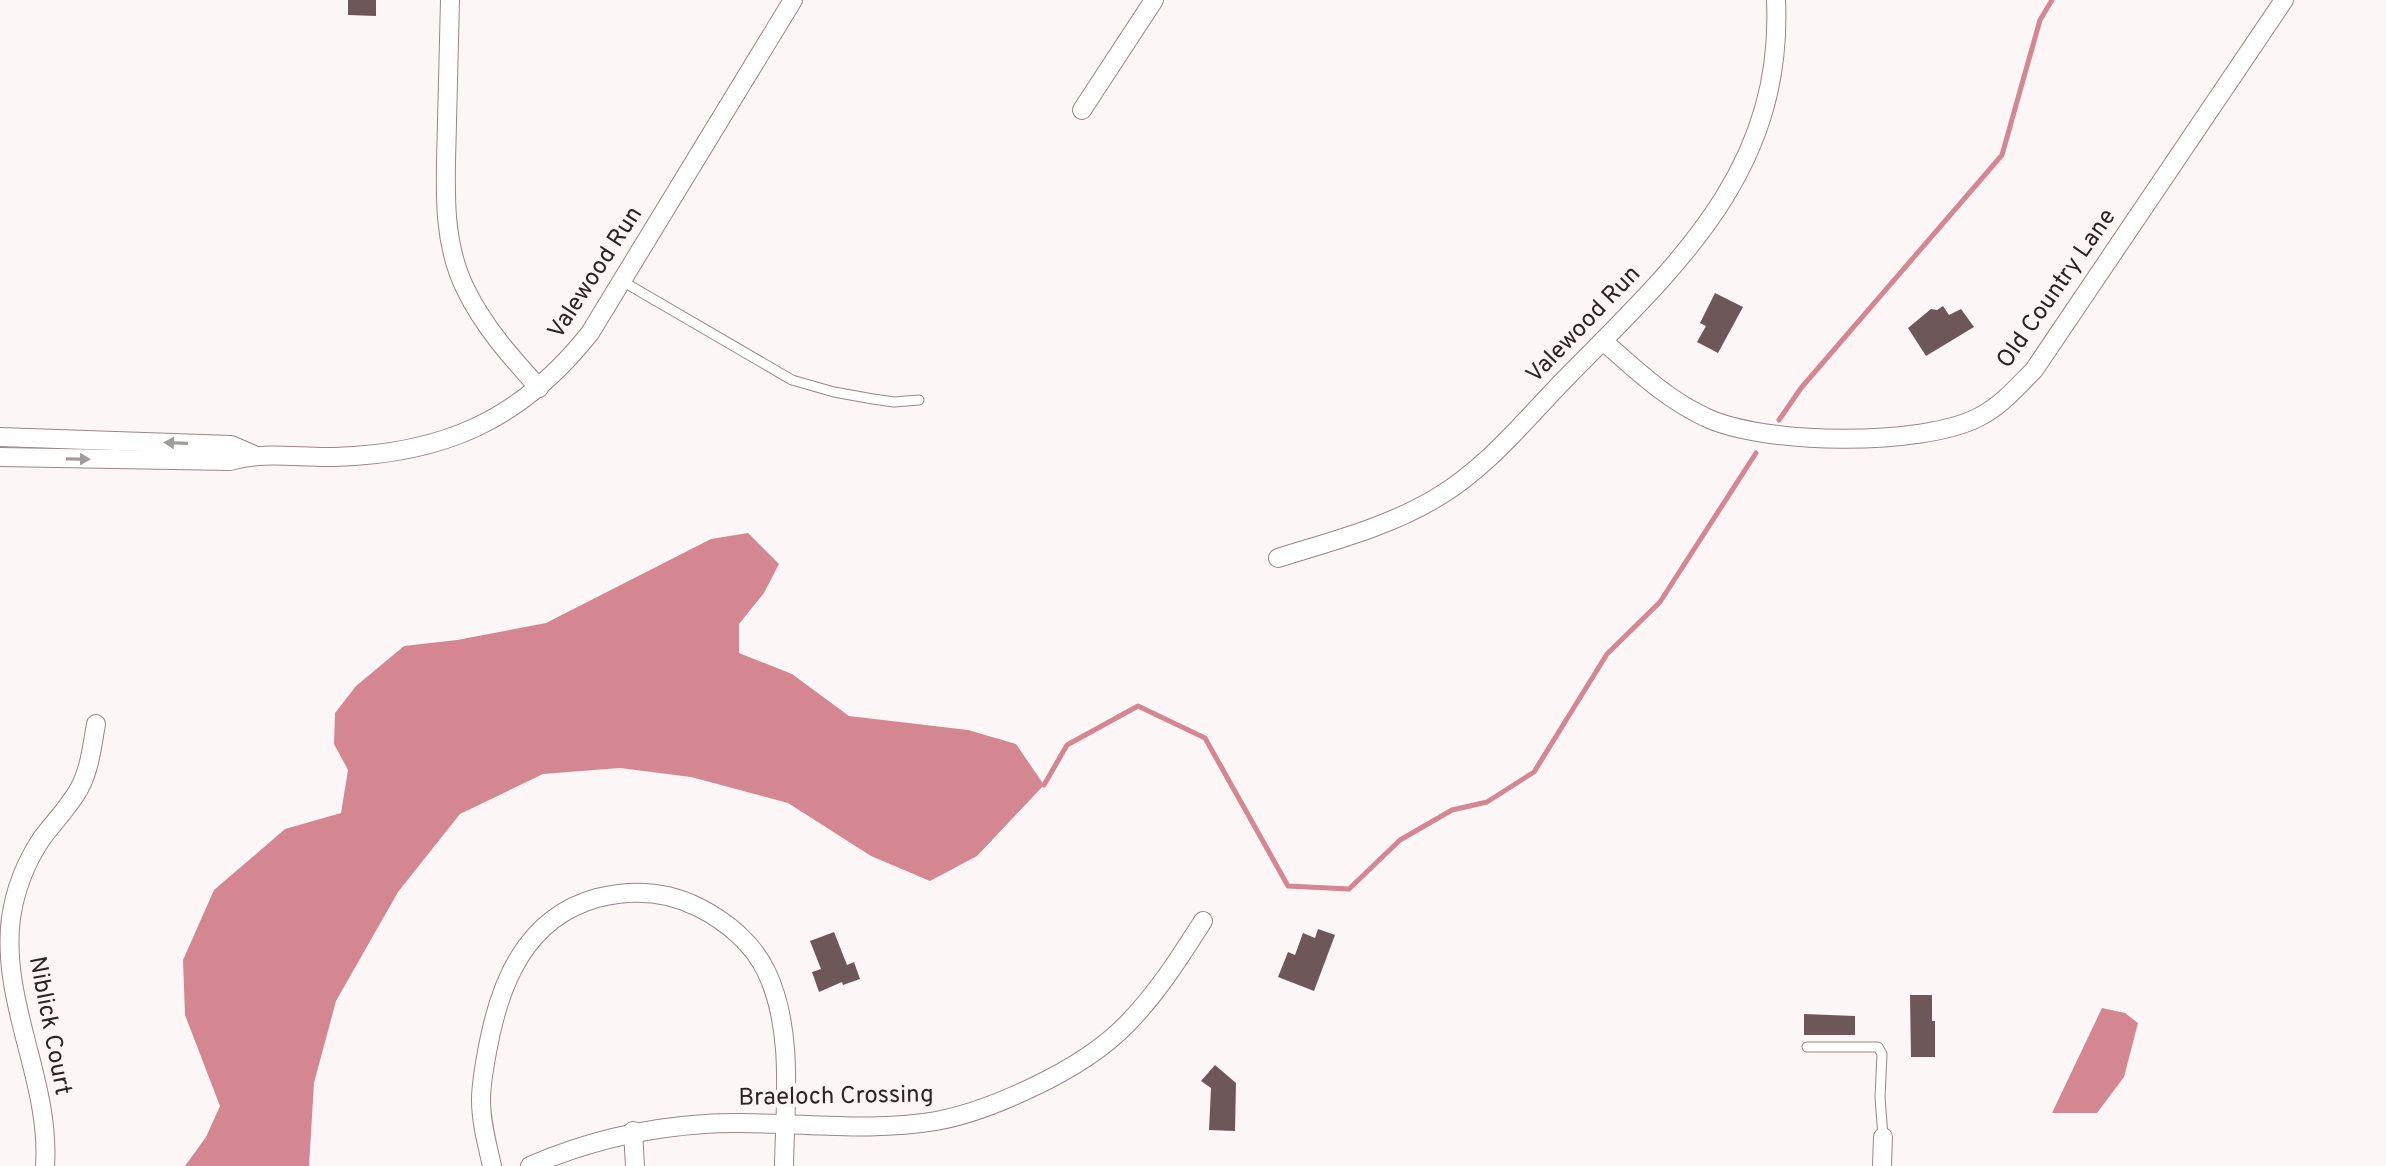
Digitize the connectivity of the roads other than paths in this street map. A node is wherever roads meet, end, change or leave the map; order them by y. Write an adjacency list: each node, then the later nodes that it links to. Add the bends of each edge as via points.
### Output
1 (450, 0): 9 (street, via 445,181 452,253 482,318)
2 (793, 0): 7 (street, Valewood Run)
3 (1154, 0): 6 (street)
4 (1776, 0): 8 (street, Valewood Run, via 1770,81 1761,118 1732,186 1688,250)
5 (2284, 0): 8 (street, Old Country Lane, via 2034,370 1978,418 1930,434 1900,437 1756,434 1682,405)
6 (1082, 110)
7 (622, 281): 9 (street, Valewood Run, via 590,333); 10 (lane, via 792,380 873,399)
8 (1603, 341): 14 (street, Valewood Run, via 1465,479 1410,513)
9 (539, 388): 12 (street, Valewood Run, via 482,424 407,451 322,457)
10 (919, 400)
11 (0, 437): 12 (street, Valewood Run, one-way to 11, via 231,445)
12 (252, 454): 13 (street, Valewood Run, one-way to 12, via 230,461)
13 (0, 457)
14 (1278, 558)
15 (96, 724): 21 (street, Niblick Court, via 84,778 31,856 11,917 10,967 43,1121)
16 (1203, 921): 18 (street, Braeloch Crossing, via 1157,991 1126,1025 1060,1075 1008,1099 936,1121)
17 (1807, 1047): 20 (lane, via 1878,1047)
18 (785, 1124): 19 (street, Braeloch Crossing, via 710,1123); 22 (street, via 781,1019 766,970 749,946 730,927 684,900 658,893 607,895 553,918 516,961 504,985 482,1082 482,1123); 25 (street)
19 (633, 1131): 23 (street, Braeloch Crossing); 24 (street)
20 (1883, 1137): 26 (street)
21 (45, 1166)
22 (492, 1166)
23 (530, 1166)
24 (635, 1166)
25 (784, 1166)
26 (1882, 1166)

